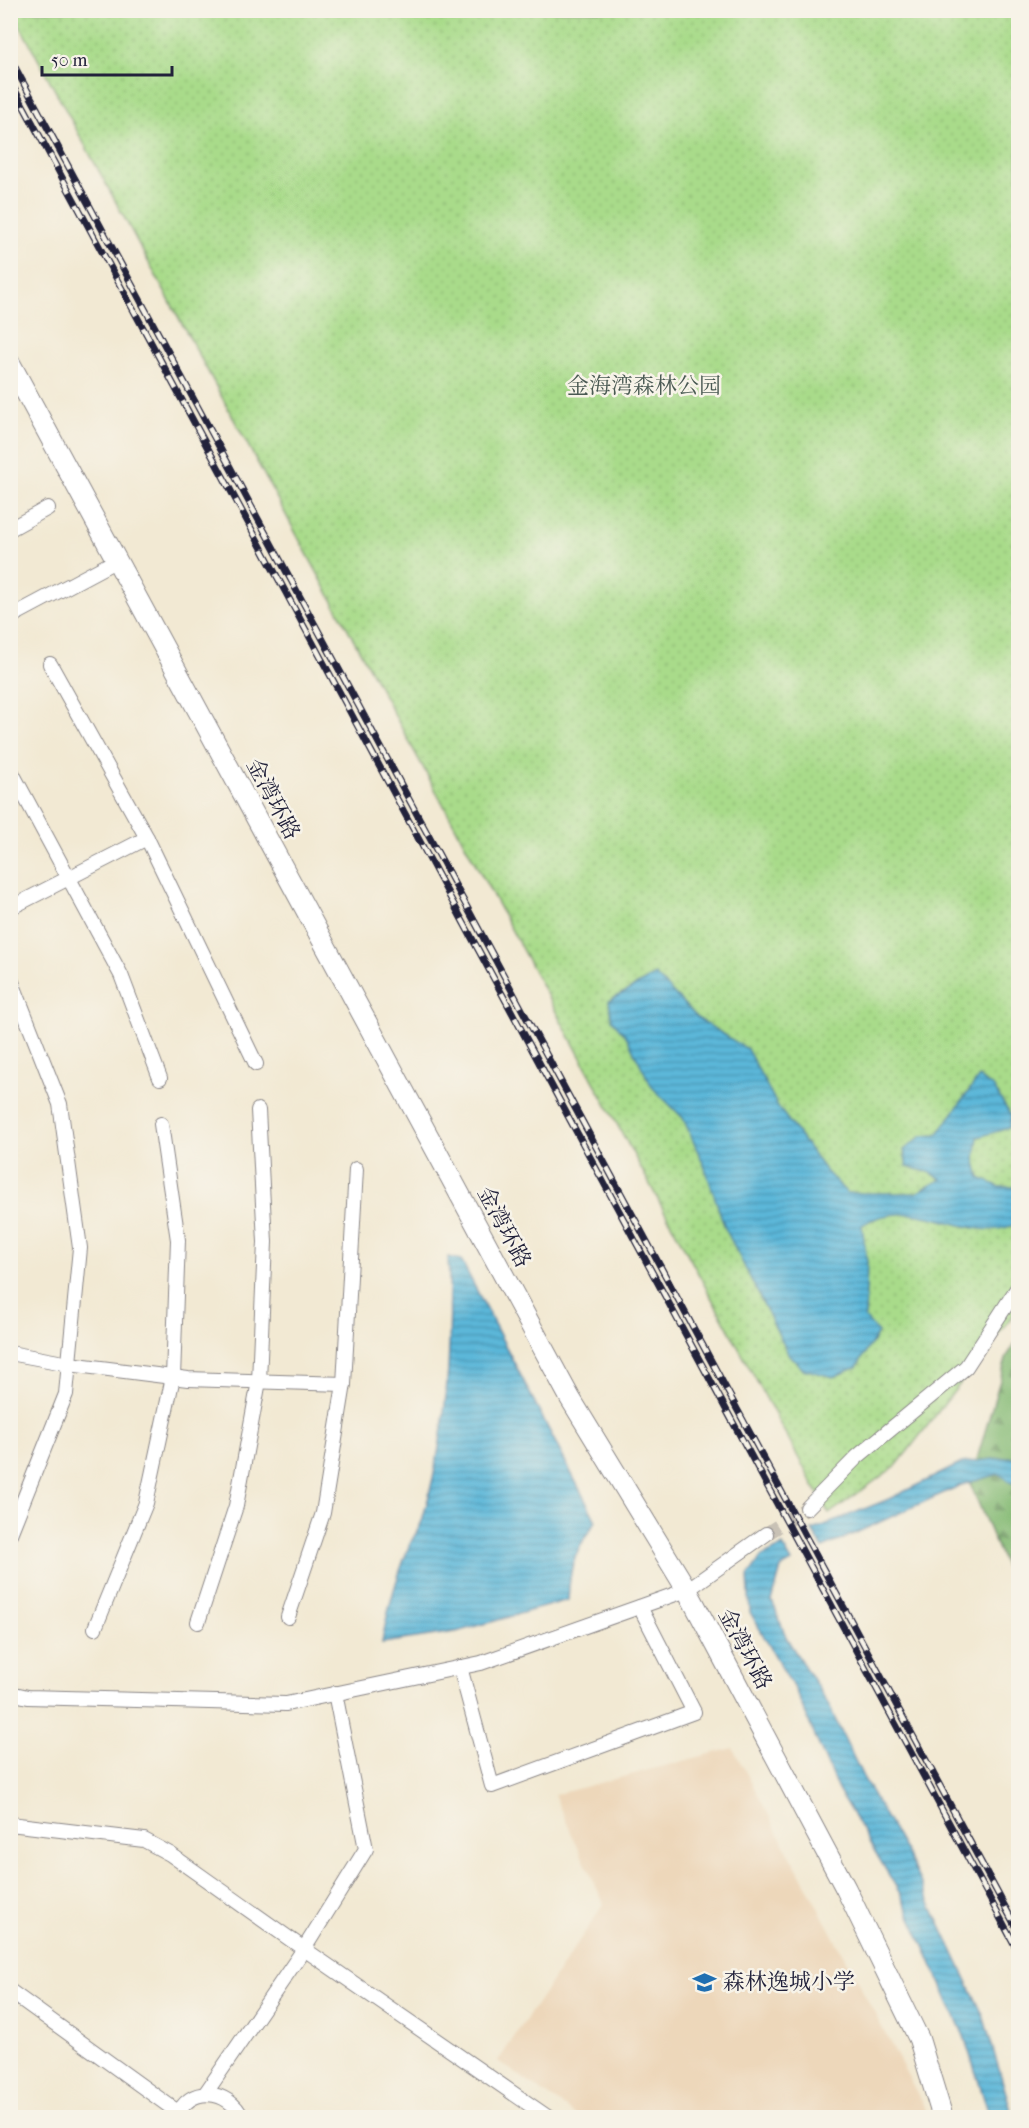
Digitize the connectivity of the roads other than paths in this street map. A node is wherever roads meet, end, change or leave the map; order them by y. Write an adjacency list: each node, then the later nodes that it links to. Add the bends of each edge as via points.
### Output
1 (10, 363): 4 (main road, 金湾环路)
2 (48, 508): 3 (street)
3 (10, 529)
4 (117, 560): 5 (street); 26 (main road, 金湾环路, via 570,1398)
5 (10, 617)
6 (50, 664): 8 (street)
7 (10, 769): 9 (street)
8 (147, 838): 9 (street); 12 (street)
9 (70, 877): 10 (street); 13 (street, via 122,975)
10 (10, 908)
11 (10, 977): 19 (street, via 60,1104 80,1248)
12 (256, 1064)
13 (160, 1078)
14 (258, 1110): 21 (street, via 265,1242)
15 (161, 1124): 20 (street, via 178,1240)
16 (356, 1169): 22 (street)
17 (1018, 1287): 23 (street, via 966,1368 857,1457)
18 (10, 1353): 19 (street)
19 (69, 1364): 20 (street); 24 (street, via 66,1394)
20 (173, 1377): 21 (street); 30 (street, via 146,1503)
21 (259, 1381): 22 (street); 29 (street, via 236,1506)
22 (344, 1384): 28 (street, via 322,1513)
23 (807, 1508)
24 (10, 1534)
25 (766, 1534): 26 (street)
26 (687, 1590): 27 (street); 41 (main road, 金湾环路, via 846,1889 919,2039)
27 (640, 1606): 31 (street); 31 (street, via 694,1712 492,1786)
28 (288, 1617)
29 (198, 1622)
30 (95, 1628)
31 (460, 1667): 33 (street)
32 (10, 1693): 33 (street, via 28,1697 286,1704)
33 (335, 1693): 35 (street, via 366,1849)
34 (10, 1824): 35 (street, via 144,1840 170,1854)
35 (304, 1949): 37 (street); 40 (street)
36 (10, 1991): 38 (street)
37 (205, 2094): 38 (street, via 194,2097); 39 (street, via 227,2098)
38 (178, 2115)
39 (242, 2118)
40 (549, 2118)
41 (943, 2118)

